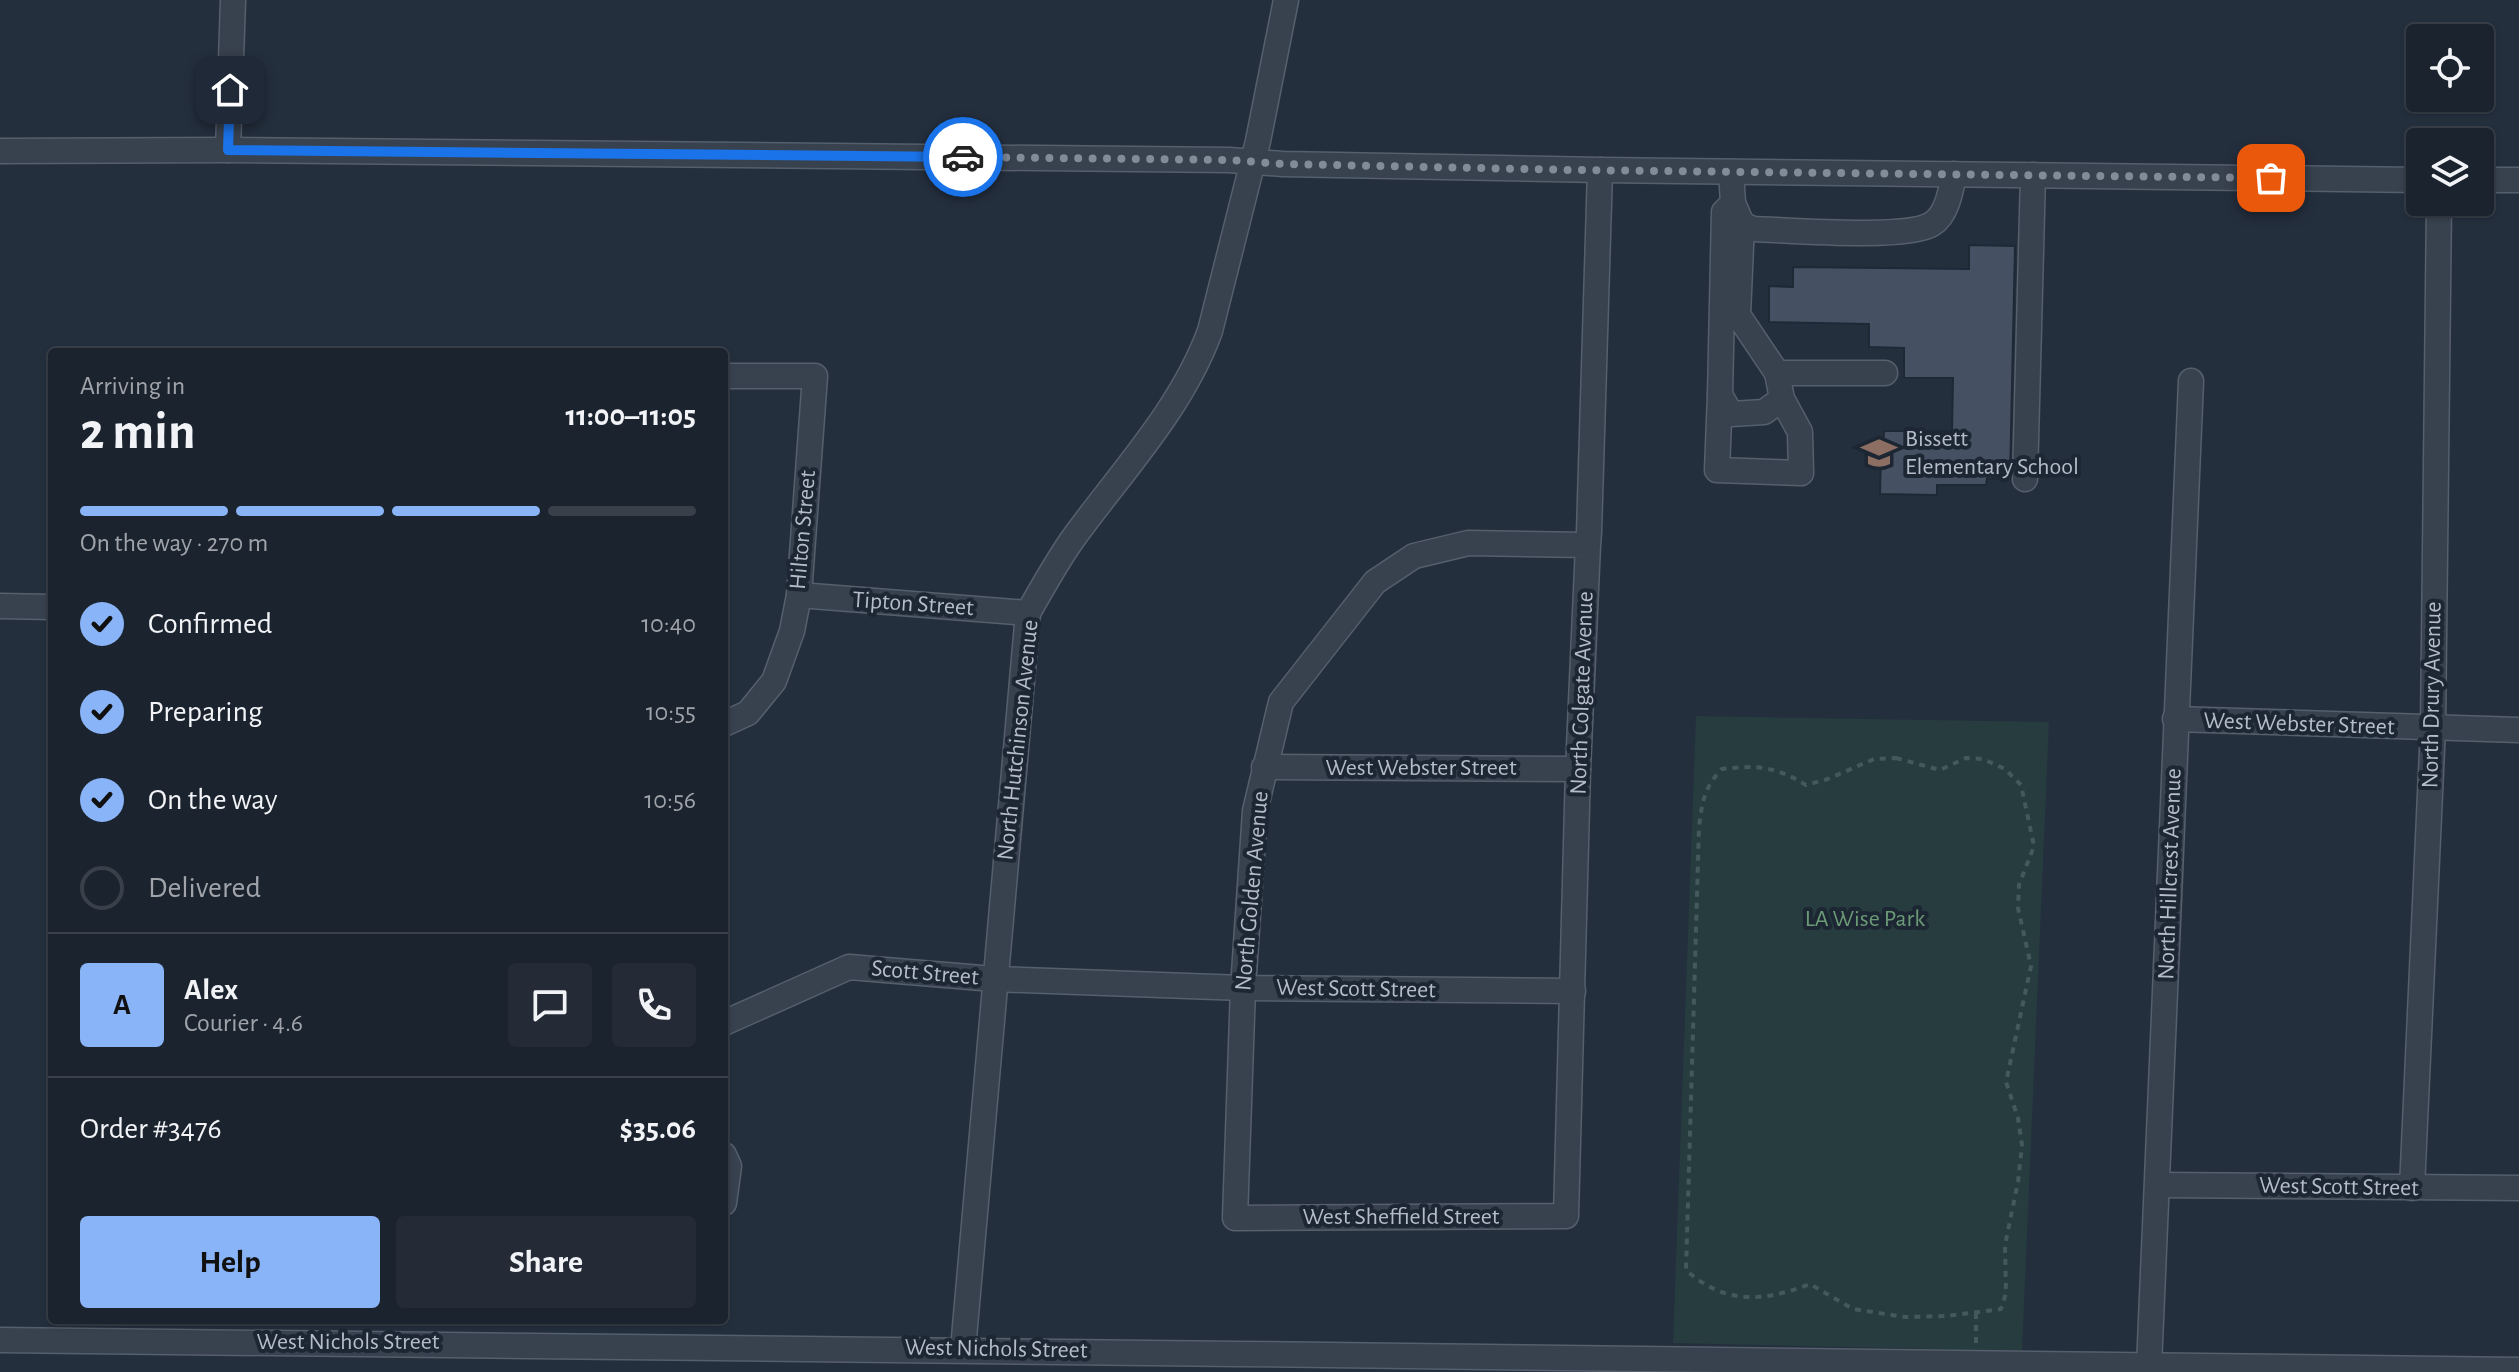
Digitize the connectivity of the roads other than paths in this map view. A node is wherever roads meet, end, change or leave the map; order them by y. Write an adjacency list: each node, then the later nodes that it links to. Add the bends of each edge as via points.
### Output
1 (233, 0): 3 (street)
2 (1286, 0): 5 (street, North Hutchinson Avenue)
3 (228, 150): 4 (street); 5 (street)
4 (0, 151)
5 (1252, 162): 6 (street); 26 (street, North Hutchinson Avenue, via 1210,331 1194,371 1060,557)
6 (1600, 170): 7 (street); 22 (street, North Colgate Avenue)
7 (1731, 172): 8 (street); 13 (street)
8 (1954, 174): 9 (street); 13 (street, via 1948,201 1933,224 1904,233 1753,229)
9 (2033, 175): 10 (street); 21 (street)
10 (2406, 180)
11 (2494, 180): 12 (street)
12 (2519, 180)
13 (1737, 214): 15 (street, via 1738,315); 19 (street, via 1724,212)
14 (2439, 216): 29 (street, North Drury Avenue)
15 (1777, 373): 16 (street); 20 (street)
16 (1885, 373)
17 (728, 376): 23 (street, Hilton Street, via 815,376)
18 (2191, 381): 27 (street, North Hillcrest Avenue)
19 (1720, 395): 20 (street, via 1731,414 1764,412); 20 (street, via 1717,470 1801,473 1800,432)
20 (1782, 399)
21 (2025, 479)
22 (1588, 545): 31 (street, North Golden Avenue, via 1468,543 1414,556 1375,582 1281,702); 32 (street, North Colgate Avenue)
23 (799, 595): 26 (street, Tipton Street); 28 (street, Hilton Street, via 774,681 748,713)
24 (0, 606): 25 (street)
25 (48, 607)
26 (1028, 613): 33 (street, North Hutchinson Avenue)
27 (2175, 719): 29 (street, West Webster Street); 37 (street, North Hillcrest Avenue)
28 (728, 722)
29 (2433, 728): 30 (street, West Webster Street); 38 (street, North Drury Avenue)
30 (2519, 730)
31 (1264, 767): 32 (street, West Webster Street); 34 (street, North Golden Avenue, via 1255,811)
32 (1578, 769): 35 (street, North Colgate Avenue)
33 (994, 979): 34 (street, West Scott Street); 36 (street, Scott Street, via 849,967); 44 (street, North Hutchinson Avenue)
34 (1243, 988): 35 (street, West Scott Street); 41 (street, North Golden Avenue)
35 (1573, 991): 40 (street, North Colgate Avenue)
36 (728, 1021)
37 (2158, 1185): 38 (street, West Scott Street); 46 (street, North Hillcrest Avenue)
38 (2412, 1188): 39 (street, West Scott Street)
39 (2519, 1188)
40 (1566, 1216): 41 (street, West Sheffield Street)
41 (1235, 1218)
42 (469, 1332): 43 (street, West Nichols Street); 44 (street, West Nichols Street)
43 (0, 1340)
44 (963, 1349): 45 (street, West Nichols Street)
45 (1973, 1362): 46 (street, West Nichols Street)
46 (2149, 1367): 47 (street, West Nichols Street)
47 (2519, 1370)

